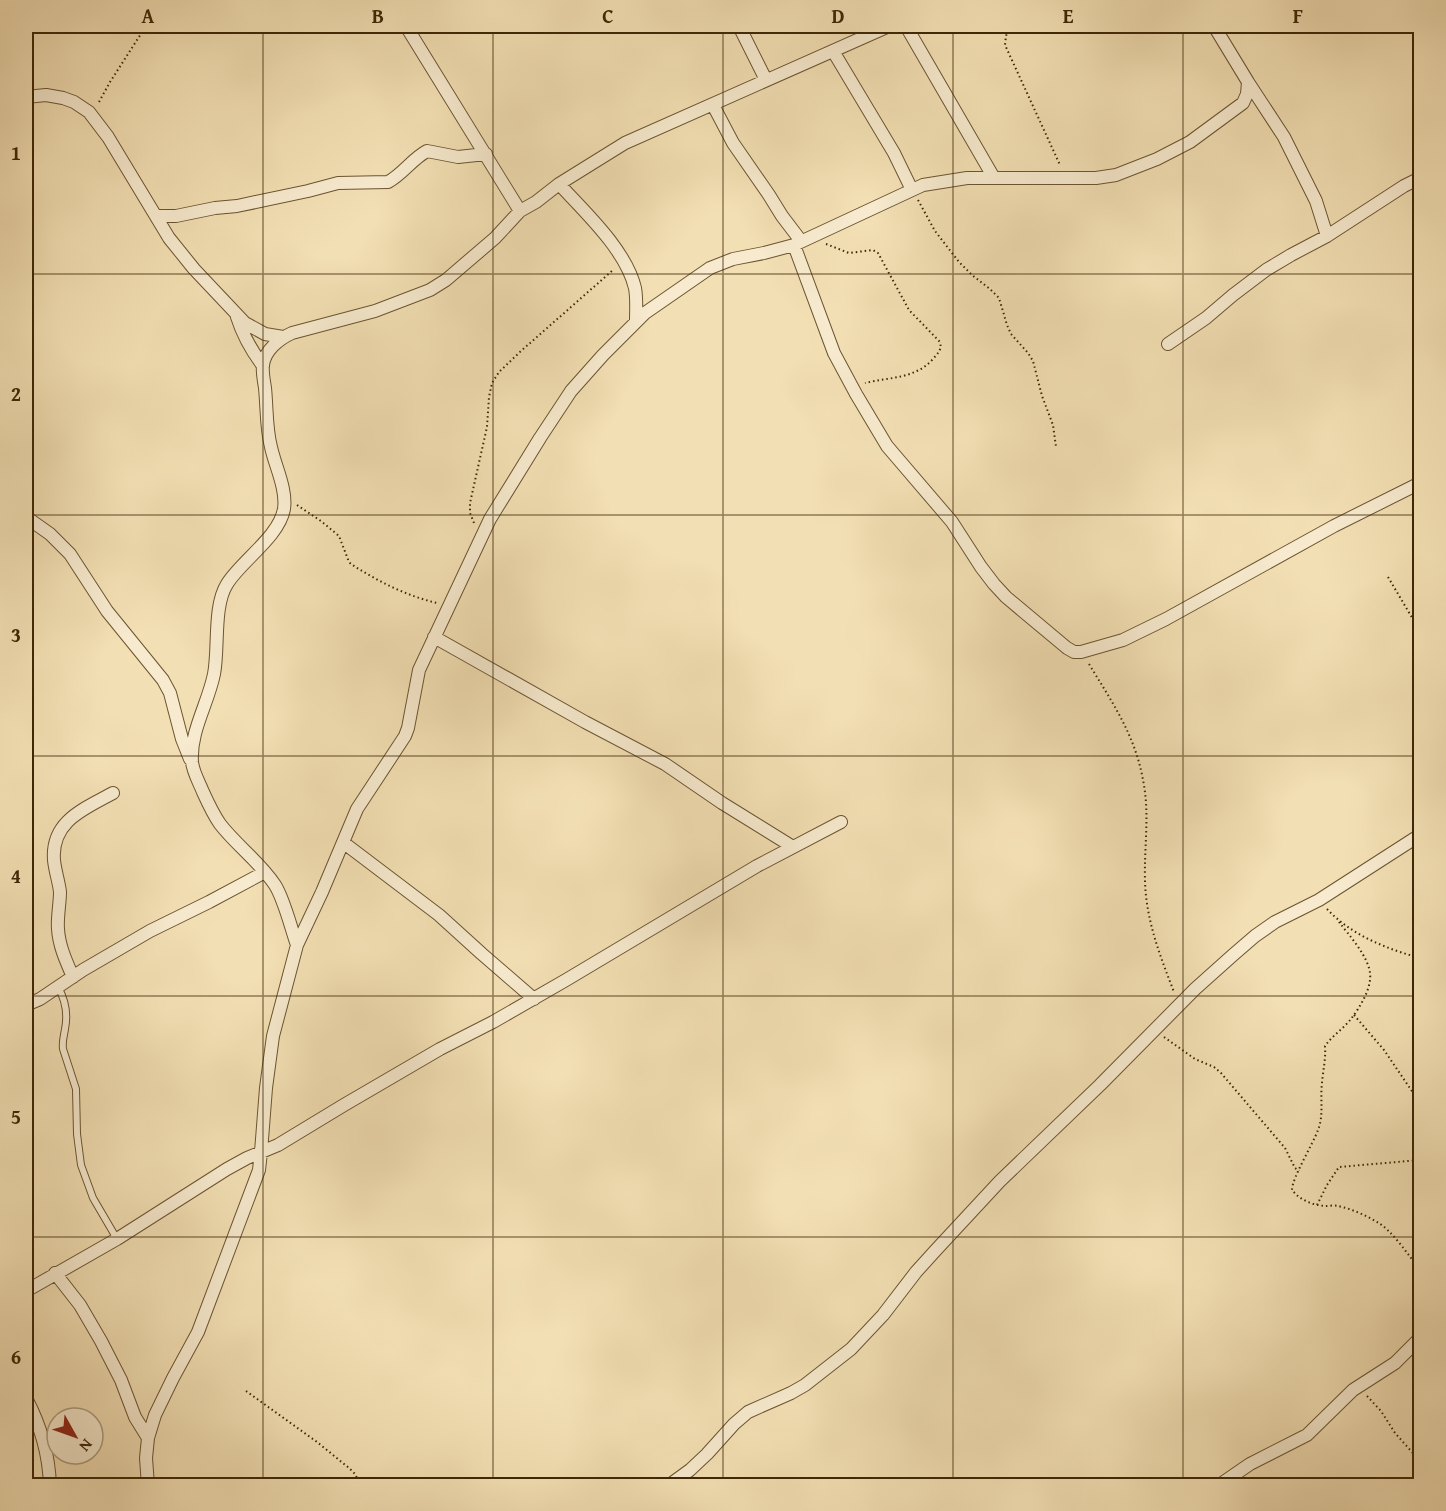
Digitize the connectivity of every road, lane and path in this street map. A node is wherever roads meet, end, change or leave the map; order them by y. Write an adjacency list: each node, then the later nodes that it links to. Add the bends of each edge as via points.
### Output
1 (146, 26): 13 (path)
2 (406, 26): 14 (street)
3 (739, 26): 9 (street)
4 (889, 26): 8 (street)
5 (906, 26): 15 (street)
6 (1010, 26): 16 (path, via 1005,45)
7 (1214, 26): 10 (street)
8 (833, 51): 9 (street); 19 (street)
9 (766, 80): 12 (street)
10 (1248, 82): 16 (street, via 1243,103 1190,142 1116,175); 22 (street, via 1284,137 1316,201)
11 (26, 97): 13 (street, via 63,98)
12 (713, 105): 18 (street, via 625,143); 23 (street, via 732,143)
13 (92, 115): 21 (street)
14 (486, 154): 20 (street); 21 (street, via 459,157 427,151 388,182 338,183 237,206)
15 (994, 178): 16 (street); 19 (street, via 955,178)
16 (1066, 178)
17 (1420, 178): 22 (street)
18 (559, 184): 20 (street); 24 (street)
19 (912, 190): 23 (street); 31 (path, via 935,231 959,262 999,298 1011,334 1033,361)
20 (520, 211): 27 (street, via 495,238 430,290 375,311)
21 (156, 216): 25 (street, via 179,251)
22 (1327, 236): 28 (street, via 1266,270)
23 (802, 241): 26 (street, via 710,268); 30 (street, via 834,353); 30 (path, via 849,253 877,251 909,310 940,342 940,351 916,372)
24 (624, 260): 26 (street, via 635,288); 35 (path, via 521,351 492,383 487,427 470,503 470,513)
25 (237, 317): 27 (street, via 255,330); 29 (street)
26 (636, 321): 35 (street, via 566,398)
27 (283, 337): 29 (street)
28 (1168, 344)
29 (262, 366): 33 (street, via 270,444)
30 (852, 387): 40 (street, via 887,446 952,522 994,584 1067,648)
31 (1056, 447)
32 (1420, 483): 40 (street, via 1166,619 1123,640)
33 (284, 497): 37 (path, via 339,536 351,564 402,591); 41 (street, via 283,513 273,532 223,592 214,673 199,718)
34 (26, 517): 41 (street, via 70,555 107,612 163,680)
35 (481, 536): 37 (street)
36 (1388, 576): 38 (path)
37 (449, 605): 39 (street)
38 (1420, 629)
39 (434, 637): 45 (street, via 418,670 405,736 357,809); 46 (street, via 665,764)
40 (1081, 652): 56 (path, via 1121,716 1137,753 1147,808 1148,907 1154,938)
41 (192, 764): 47 (street, via 219,823)
42 (113, 792): 52 (street, via 71,817 56,840 58,930)
43 (841, 822): 46 (street)
44 (1420, 836): 48 (street)
45 (344, 843): 50 (street); 54 (street, via 439,915)
46 (793, 847): 54 (street)
47 (265, 872): 50 (street, via 277,888); 52 (street, via 150,931)
48 (1319, 900): 49 (path); 56 (street, via 1255,936)
49 (1339, 922): 51 (path, via 1381,945); 57 (path, via 1370,971 1370,983)
50 (297, 945): 60 (street, via 273,1036)
51 (1420, 958)
52 (73, 977): 53 (street)
53 (58, 987): 55 (street); 64 (lane, via 66,1005 62,1042 76,1089 81,1165 93,1198)
54 (534, 999): 60 (street)
55 (26, 1005)
56 (1179, 1005): 58 (street)
57 (1354, 1015): 59 (path); 62 (path, via 1325,1046 1321,1122)
58 (1155, 1029): 62 (path, via 1221,1073 1285,1148); 77 (street, via 1000,1181 851,1349 805,1385 748,1412 690,1470)
59 (1420, 1103)
60 (261, 1152): 64 (street); 72 (street, via 259,1170 198,1332 155,1415)
61 (1420, 1160): 63 (path, via 1339,1167)
62 (1299, 1171): 63 (path, via 1292,1191)
63 (1317, 1204): 65 (path, via 1336,1205 1381,1223)
64 (117, 1239): 66 (street)
65 (1420, 1270)
66 (56, 1273): 67 (street); 72 (street, via 101,1341)
67 (26, 1291)
68 (1420, 1338): 69 (street, via 1395,1363)
69 (1358, 1386): 73 (path); 78 (street, via 1307,1435 1258,1459)
70 (246, 1391): 76 (path, via 341,1461)
71 (26, 1398): 74 (street, via 49,1458)
72 (148, 1438): 75 (street)
73 (1420, 1461)
74 (50, 1485)
75 (148, 1485)
76 (361, 1485)
77 (668, 1485)
78 (1218, 1485)

